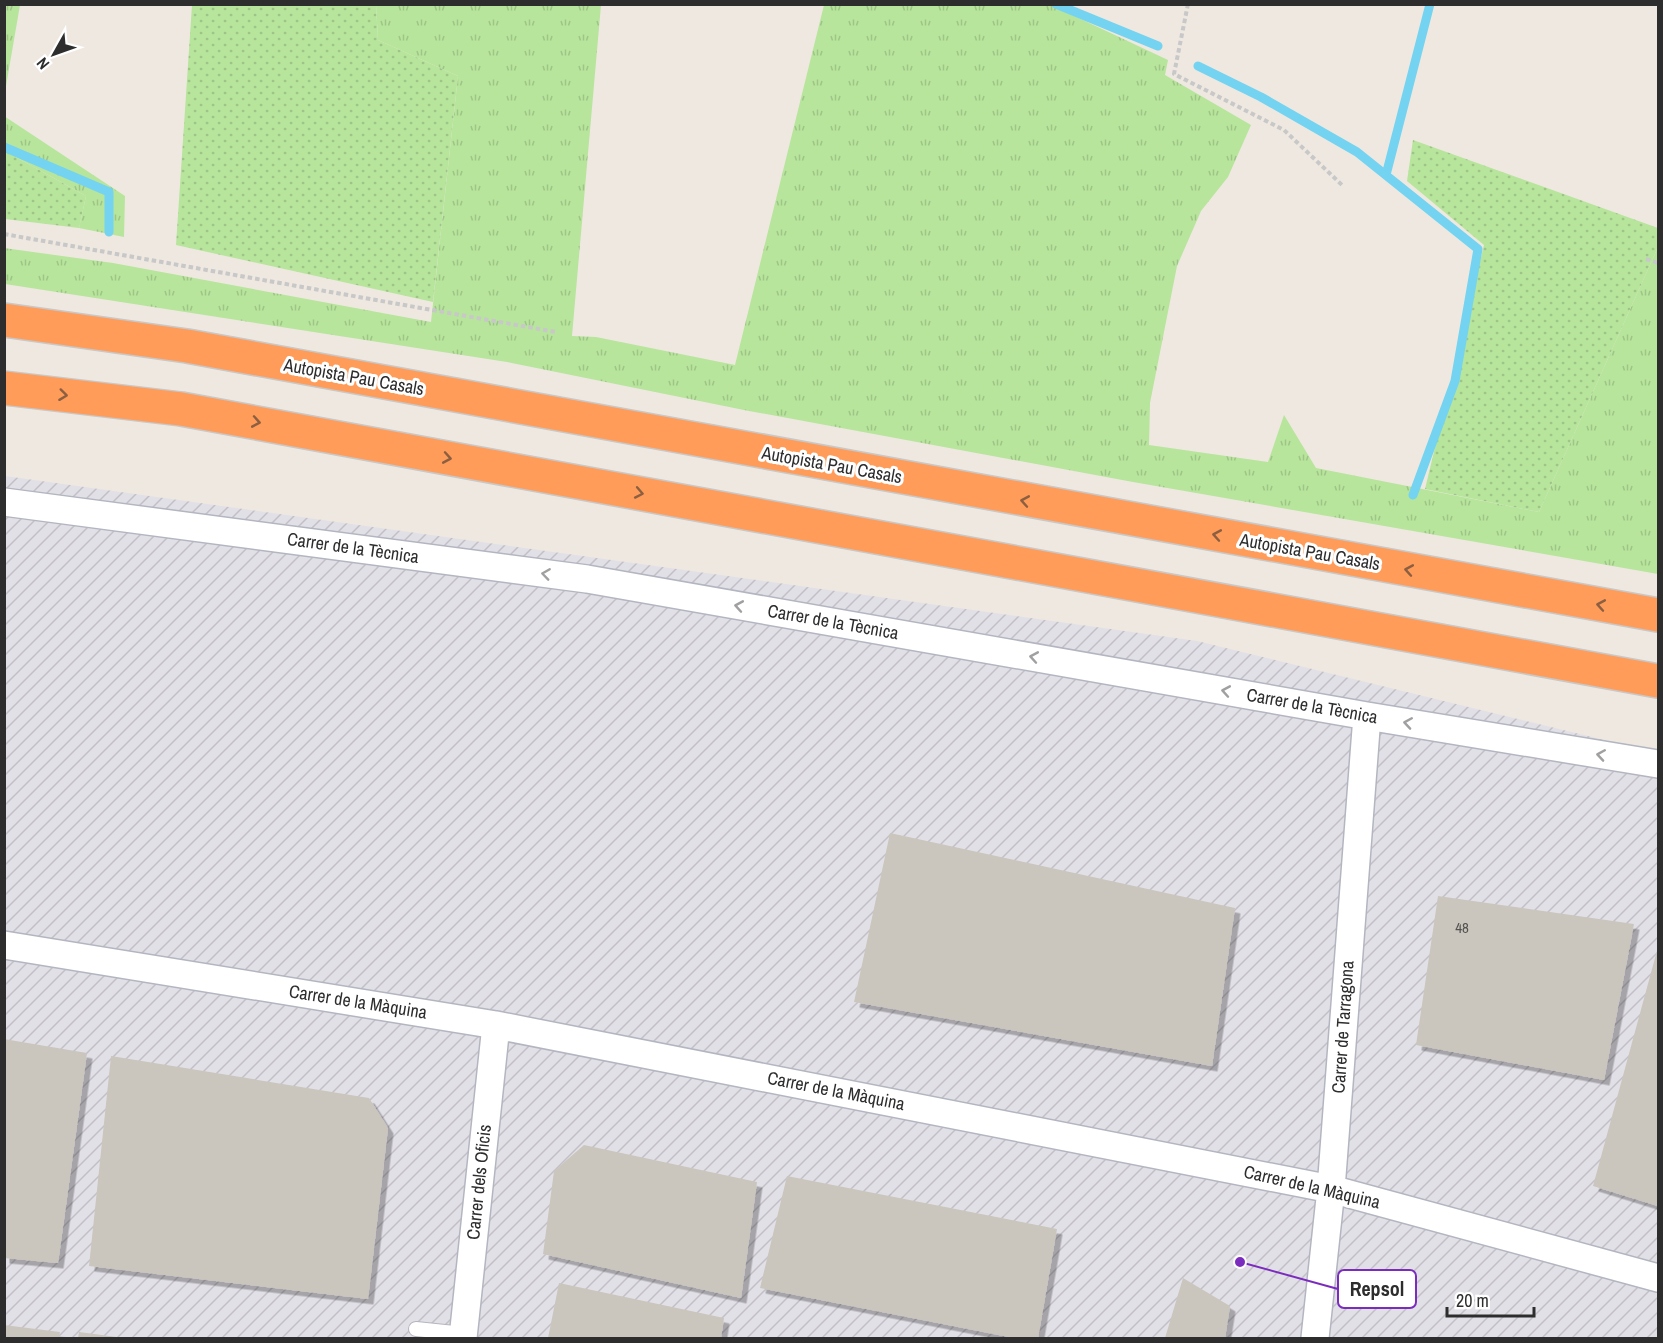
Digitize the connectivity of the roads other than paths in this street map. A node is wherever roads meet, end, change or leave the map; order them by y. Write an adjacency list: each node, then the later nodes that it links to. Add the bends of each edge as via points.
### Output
1 (4, 320): 4 (highway, Autopista Pau Casals, one-way to 1, via 187,346)
2 (4, 388): 5 (highway, one-way to 5, via 181,409)
3 (4, 502): 6 (street, Carrer de la Tècnica, one-way to 3, via 587,579)
4 (1659, 615)
5 (1659, 681)
6 (1367, 716): 7 (street, Carrer de la Tècnica, one-way to 6); 10 (street, Carrer de Tarragona)
7 (1659, 764)
8 (4, 945): 9 (street, Carrer de la Màquina)
9 (496, 1025): 10 (street, Carrer de la Màquina); 13 (street, Carrer dels Oficis)
10 (1331, 1189): 11 (street, Carrer de la Màquina); 14 (street, Carrer de Tarragona)
11 (1659, 1278)
12 (416, 1329): 13 (lane)
13 (463, 1336)
14 (1315, 1338)

